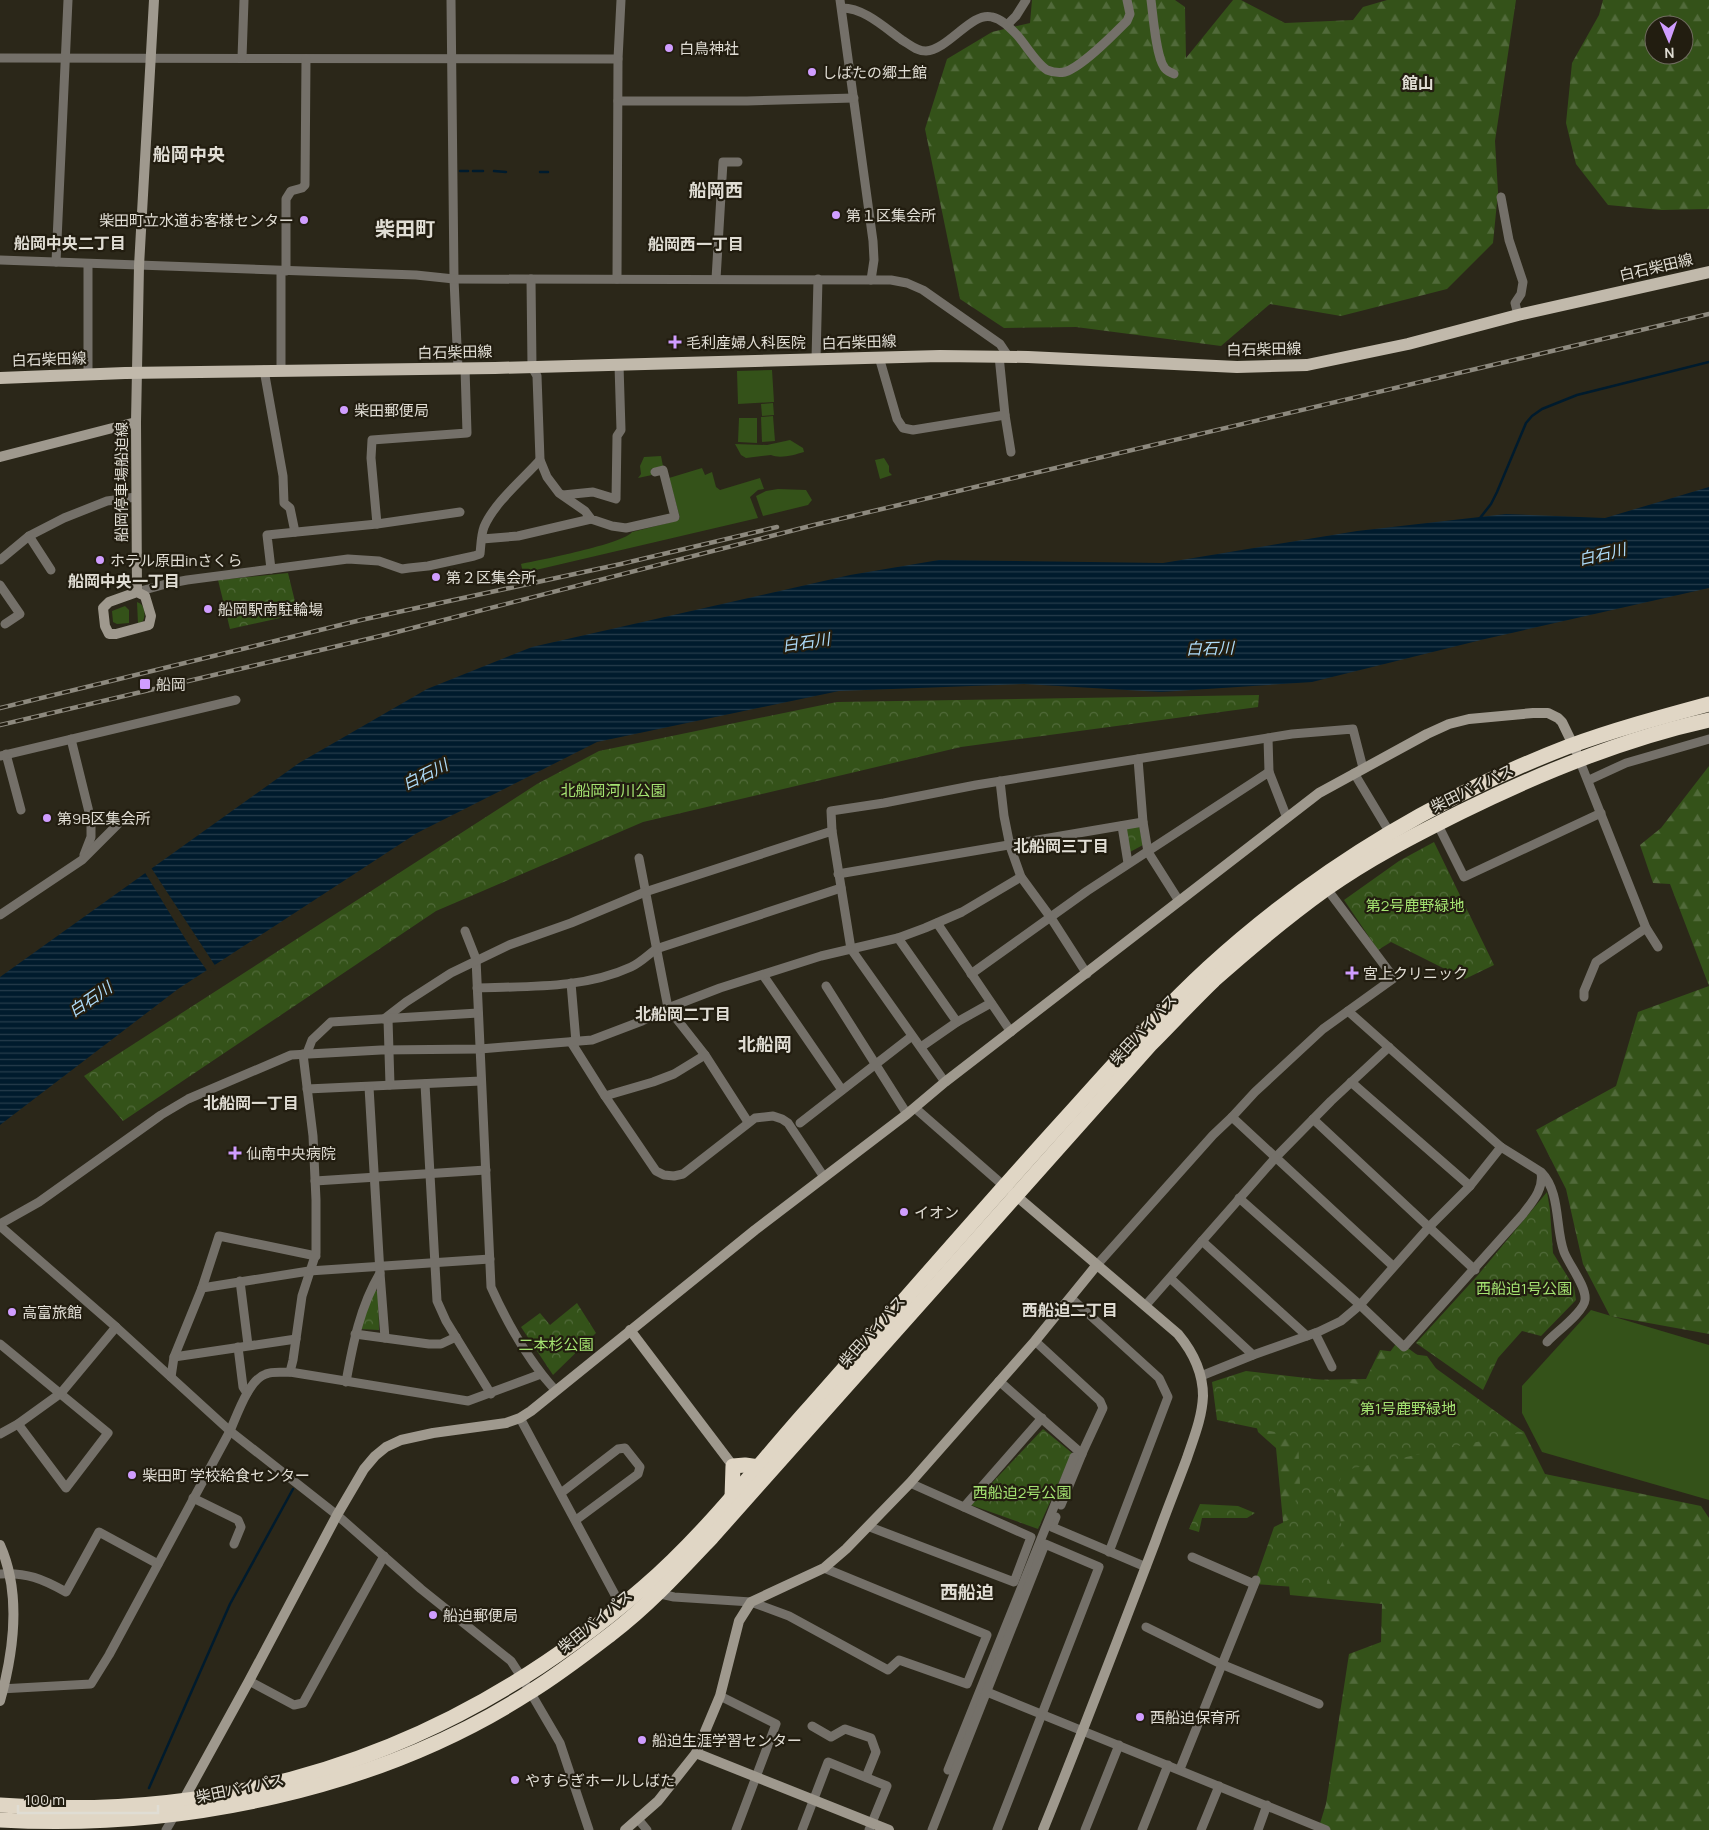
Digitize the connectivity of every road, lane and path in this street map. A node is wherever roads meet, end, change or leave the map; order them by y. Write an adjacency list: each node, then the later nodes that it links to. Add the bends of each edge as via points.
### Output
1 (68, 0): 14 (street)
2 (154, 0): 17 (street, 船岡停車場船迫線)
3 (244, 0): 12 (street)
4 (451, 0): 13 (street)
5 (621, 0): 16 (street)
6 (1026, 0): 10 (street)
7 (1128, 0): 10 (street, via 1130,14 1127,21 1094,52 1063,73 1042,66)
8 (1151, 0): 18 (street, via 1162,62)
9 (841, 4): 10 (street, via 862,12 922,51 936,48 984,17 992,17); 19 (street)
10 (1007, 25)
11 (0, 58): 14 (street)
12 (242, 58): 15 (street); 17 (street)
13 (452, 58): 15 (street); 16 (street); 30 (street)
14 (66, 59): 17 (street); 24 (street)
15 (306, 59): 27 (street, via 305,185 291,191 286,199)
16 (618, 59): 20 (street)
17 (150, 60): 26 (street, 船岡停車場船迫線)
18 (1174, 74)
19 (854, 98): 20 (street); 34 (street, via 873,241)
20 (618, 101): 31 (street)
21 (738, 162): 32 (street, via 723,162)
22 (1501, 197): 35 (street, via 1509,240 1523,282 1515,303)
23 (0, 260): 24 (street)
24 (56, 262): 25 (street)
25 (88, 264): 26 (street); 45 (street)
26 (138, 266): 27 (street); 44 (street, 船岡停車場船迫線)
27 (283, 271): 30 (street); 43 (street)
28 (1709, 272): 35 (main road, 白石柴田線)
29 (531, 278): 30 (street); 31 (street); 40 (street)
30 (454, 279): 41 (street)
31 (617, 279): 32 (street)
32 (716, 279): 33 (street)
33 (818, 279): 34 (street); 38 (street)
34 (871, 280): 36 (street, via 907,283 923,290 1000,344)
35 (1518, 315): 36 (main road, 白石柴田線, via 1408,344 1307,365 1237,367)
36 (1003, 356): 37 (main road, 白石柴田線); 47 (street)
37 (879, 357): 38 (main road, 白石柴田線); 47 (street, via 897,419 903,428 913,430)
38 (816, 360): 39 (main road, 白石柴田線)
39 (619, 365): 40 (main road, 白石柴田線); 53 (street, via 621,430 617,436 616,499 593,492)
40 (532, 367): 41 (main road, 白石柴田線); 51 (street, via 537,376)
41 (462, 368): 43 (main road, 白石柴田線); 57 (street, via 467,433 372,440)
42 (264, 370): 43 (main road, 白石柴田線); 44 (main road, 白石柴田線); 58 (street, via 283,476 284,503 290,508)
43 (281, 370)
44 (136, 372): 45 (main road, 白石柴田線); 48 (street, 船岡停車場船迫線)
45 (88, 374): 46 (main road, 白石柴田線)
46 (0, 378)
47 (1005, 415): 49 (street)
48 (136, 422): 50 (street); 54 (street, 船岡停車場船迫線)
49 (1011, 452)
50 (0, 457)
51 (540, 460): 53 (street, via 547,477); 60 (street, via 493,512)
52 (655, 472): 56 (street, via 663,470 675,517 626,528)
53 (563, 495): 56 (street)
54 (136, 497): 59 (street, via 107,501); 65 (street, 船岡停車場船迫線)
55 (460, 512): 57 (street)
56 (591, 519): 60 (street, via 518,536)
57 (377, 524): 58 (street)
58 (295, 532): 62 (street, via 267,535)
59 (29, 536): 61 (street); 63 (street)
60 (482, 539): 62 (street, via 480,554 428,566 402,569 360,559)
61 (0, 560)
62 (272, 569): 65 (street, via 173,583)
63 (51, 570)
64 (0, 585): 66 (street, via 20,614)
65 (137, 592): 65 (street, via 145,596 151,616 149,625 109,634 103,608 109,602)
66 (5, 624)
67 (236, 700): 71 (street)
68 (1709, 704): 73 (highway, 柴田バイパス, via 1651,720)
69 (1709, 720): 73 (highway, 柴田バイパス)
70 (1268, 738): 75 (street); 76 (street, via 1353,728); 77 (street)
71 (71, 739): 74 (street); 92 (street, via 91,820 91,837)
72 (1709, 739): 78 (street, via 1626,763)
73 (1576, 752): 76 (street, via 1566,728 1553,715 1498,715 1449,724); 78 (street); 85 (highway, 柴田バイパス); 88 (highway, 柴田バイパス, via 1519,767 1464,792)
74 (3, 755): 80 (street)
75 (1138, 759): 79 (street); 84 (street)
76 (1359, 770): 82 (street, via 1319,793); 88 (street)
77 (1269, 772): 82 (street); 90 (street)
78 (1589, 780): 81 (street)
79 (1000, 781): 87 (street, via 831,811); 89 (street)
80 (21, 810)
81 (1601, 813): 85 (street, via 1464,876); 103 (street)
82 (1287, 818): 99 (street)
83 (123, 819): 92 (street)
84 (1143, 822): 86 (street); 90 (street)
85 (1437, 824): 97 (highway, 柴田バイパス)
86 (1122, 826): 89 (street); 93 (street)
87 (832, 832): 94 (street); 98 (street)
88 (1390, 833): 156 (highway, 柴田バイパス, via 1279,909 1208,968 1127,1050)
89 (1010, 846): 94 (street); 95 (street)
90 (1148, 852): 93 (street); 99 (street)
91 (639, 858): 98 (street)
92 (82, 860): 100 (street)
93 (1128, 863): 101 (street)
94 (838, 874): 96 (street)
95 (1021, 877): 101 (street); 102 (street)
96 (841, 888): 107 (street); 108 (street)
97 (1327, 889): 119 (street, via 1394,978); 156 (highway, 柴田バイパス, via 1214,981)
98 (645, 892): 107 (street); 109 (street)
99 (1179, 901): 111 (street)
100 (0, 915)
101 (1051, 918): 110 (street); 111 (street)
102 (937, 923): 105 (street); 110 (street)
103 (1646, 928): 106 (street); 116 (street, via 1596,962)
104 (465, 931): 109 (street)
105 (898, 938): 108 (street); 122 (street)
106 (1658, 947)
107 (656, 949): 113 (street, via 633,967 591,981); 118 (street)
108 (851, 949): 112 (street); 124 (street)
109 (476, 960): 115 (street); 121 (street, via 426,988)
110 (971, 974): 117 (street)
111 (1087, 974): 123 (street)
112 (763, 975): 118 (street); 140 (street)
113 (571, 983): 115 (street); 125 (street)
114 (826, 986): 132 (street)
115 (477, 988): 120 (street)
116 (1584, 997)
117 (991, 1003): 122 (street); 123 (street)
118 (668, 1008): 125 (street, via 592,1040); 131 (street)
119 (1348, 1011): 127 (street); 143 (street, via 1255,1092)
120 (478, 1013): 121 (street); 128 (street)
121 (386, 1019): 129 (street); 130 (street, via 331,1022 312,1040)
122 (957, 1022): 126 (street)
123 (1011, 1032): 134 (street)
124 (912, 1036): 126 (street); 132 (street)
125 (574, 1042): 128 (street); 141 (street)
126 (920, 1047): 134 (street)
127 (1388, 1047): 135 (street); 147 (street)
128 (480, 1049): 129 (street); 133 (street)
129 (388, 1050): 130 (street); 138 (street)
130 (305, 1054): 139 (street); 158 (street, via 291,1055 188,1099 39,1202)
131 (705, 1055): 141 (street, via 674,1074); 145 (street)
132 (874, 1065): 140 (street); 142 (street)
133 (481, 1081): 136 (street); 149 (street)
134 (945, 1082): 142 (street)
135 (1351, 1082): 144 (street); 155 (street)
136 (425, 1084): 138 (street); 151 (street)
137 (368, 1086): 138 (street); 139 (street); 153 (street)
138 (390, 1086)
139 (307, 1089): 154 (street)
140 (842, 1090): 146 (street)
141 (605, 1096): 145 (street, via 656,1171 664,1175 683,1174)
142 (911, 1111): 152 (street); 156 (street)
143 (1232, 1118): 148 (street); 164 (street)
144 (1313, 1119): 148 (street); 159 (street)
145 (748, 1122): 152 (street, via 764,1116 788,1123)
146 (800, 1124)
147 (1501, 1147): 150 (street); 155 (street)
148 (1276, 1157): 157 (street); 165 (street)
149 (486, 1170): 151 (street); 162 (street)
150 (1541, 1172): 167 (street, via 1543,1180 1533,1201); 183 (street, via 1547,1178 1556,1206 1564,1253 1586,1300)
151 (430, 1174): 153 (street); 163 (street)
152 (824, 1177): 176 (street)
153 (374, 1178): 154 (street); 166 (street)
154 (315, 1181): 161 (street)
155 (1470, 1186): 159 (street)
156 (1010, 1191): 164 (street); 207 (highway, 柴田バイパス); 225 (highway, 柴田バイパス, via 712,1538)
157 (1239, 1198): 160 (street); 173 (street)
158 (0, 1225): 175 (street)
159 (1430, 1227): 165 (street); 167 (street)
160 (1202, 1241): 169 (street); 178 (street)
161 (316, 1256): 168 (street); 171 (street, via 219,1236)
162 (490, 1259): 163 (street); 191 (street, via 492,1287 504,1316)
163 (435, 1264): 166 (street); 179 (street, via 436,1301)
164 (1096, 1266): 172 (street); 174 (street)
165 (1393, 1266): 173 (street)
166 (380, 1270): 168 (street); 177 (street, via 369,1291); 180 (street)
167 (1475, 1270): 173 (street, via 1404,1347)
168 (309, 1271): 170 (street); 181 (street)
169 (1170, 1278): 174 (street); 187 (street)
170 (240, 1281): 171 (street); 185 (street)
171 (202, 1288): 188 (street)
172 (1071, 1298): 182 (street); 218 (street, via 1159,1378 1168,1397)
173 (1360, 1305): 178 (street, via 1341,1321)
174 (1145, 1306): 192 (street, via 1178,1334 1191,1350)
175 (116, 1327): 193 (street); 197 (street)
176 (630, 1330): 196 (street); 206 (street)
177 (355, 1334): 180 (street); 194 (street)
178 (1311, 1335): 187 (street); 189 (street)
179 (456, 1337): 180 (street, via 441,1344); 199 (street)
180 (385, 1338)
181 (296, 1339): 185 (street); 190 (street)
182 (1035, 1341): 195 (street); 205 (street, via 1100,1401 1103,1408)
183 (1547, 1342)
184 (0, 1344): 197 (street)
185 (248, 1345): 186 (street)
186 (238, 1347): 188 (street); 198 (street, via 243,1387)
187 (1253, 1356): 192 (street)
188 (174, 1357): 193 (street)
189 (1332, 1367)
190 (290, 1372): 194 (street); 198 (street, via 265,1374)
191 (541, 1374): 196 (street); 199 (street)
192 (1201, 1376): 222 (street, via 1198,1427)
193 (171, 1377): 203 (street)
194 (346, 1382): 199 (street, via 468,1401)
195 (999, 1382): 201 (street); 208 (street)
196 (556, 1390): 200 (street)
197 (61, 1393): 202 (street); 202 (street, via 108,1433 66,1488)
198 (247, 1393): 203 (street)
199 (491, 1394)
200 (520, 1418): 209 (street); 213 (street, via 492,1426 415,1436 386,1447 364,1469)
201 (1042, 1418): 205 (street); 212 (street)
202 (18, 1424): 204 (street)
203 (230, 1431): 210 (street); 213 (street)
204 (0, 1434)
205 (1078, 1455): 218 (street, via 1052,1527); 245 (street)
206 (733, 1466): 207 (highway); 211 (highway)
207 (759, 1467): 211 (highway, 柴田バイパス)
208 (910, 1483): 212 (street); 215 (street)
209 (561, 1493): 214 (street); 214 (street, via 618,1449 625,1448 640,1467 638,1474)
210 (193, 1498): 216 (street, via 238,1520 241,1527); 221 (street)
211 (732, 1498): 227 (highway, 柴田バイパス, via 674,1559)
212 (964, 1507): 215 (street, via 1031,1537 1014,1582)
213 (337, 1516): 219 (street); 231 (street)
214 (576, 1520): 227 (street)
215 (870, 1526): 223 (street)
216 (234, 1544)
217 (0, 1545): 224 (street)
218 (1109, 1552): 222 (street)
219 (384, 1556): 230 (street, via 511,1661); 231 (street, via 303,1703 294,1705)
220 (1192, 1557): 229 (street, via 1255,1582)
221 (158, 1564): 224 (street, via 99,1532 66,1592 42,1579); 232 (street, via 91,1684)
222 (1146, 1567): 240 (street)
223 (824, 1568): 226 (street); 226 (street, via 987,1636 967,1684 899,1660 888,1670 789,1616)
224 (4, 1574): 232 (street, via 14,1609 14,1638)
225 (656, 1594): 226 (street); 233 (highway, 柴田バイパス, via 612,1633)
226 (751, 1602): 235 (street, via 740,1621)
227 (622, 1606): 230 (highway, 柴田バイパス)
228 (1146, 1627): 229 (street)
229 (1221, 1664): 237 (street); 244 (street)
230 (522, 1678): 233 (street); 250 (highway, 柴田バイパス, via 461,1714 385,1749 308,1775)
231 (249, 1681): 250 (street)
232 (2, 1689): 236 (street)
233 (530, 1692): 255 (highway, 柴田バイパス, via 460,1732 380,1768 333,1784); 258 (street, via 560,1743)
234 (987, 1692): 238 (street); 238 (street, via 1045,1544 1099,1567); 264 (street)
235 (720, 1696): 242 (street); 246 (street, via 776,1724)
236 (0, 1701)
237 (1319, 1704)
238 (1043, 1714): 240 (street); 265 (street)
239 (812, 1726): 247 (street, via 831,1737 845,1729 871,1738 876,1752)
240 (1084, 1730): 241 (street); 266 (street)
241 (1119, 1744): 243 (street); 267 (street)
242 (696, 1753): 246 (street); 253 (street, via 658,1801)
243 (1168, 1765): 244 (street); 268 (street)
244 (1180, 1769): 248 (street)
245 (948, 1770)
246 (755, 1776): 249 (street); 261 (street)
247 (866, 1777): 249 (street, via 828,1762); 256 (street, via 887,1786)
248 (1219, 1786): 252 (street); 269 (street)
249 (814, 1800): 256 (street); 262 (street)
250 (183, 1801): 251 (highway, 柴田バイパス, via 83,1808); 255 (street)
251 (0, 1805)
252 (1268, 1805): 257 (street); 270 (street)
253 (638, 1819): 259 (street); 260 (street)
254 (0, 1820): 255 (highway, 柴田バイパス)
255 (170, 1824)
256 (870, 1827): 263 (street)
257 (1322, 1829)
258 (589, 1830)
259 (625, 1830)
260 (647, 1830)
261 (736, 1830)
262 (802, 1830)
263 (889, 1830)
264 (932, 1830)
265 (997, 1830)
266 (1043, 1830)
267 (1085, 1830)
268 (1142, 1830)
269 (1201, 1830)
270 (1258, 1830)

